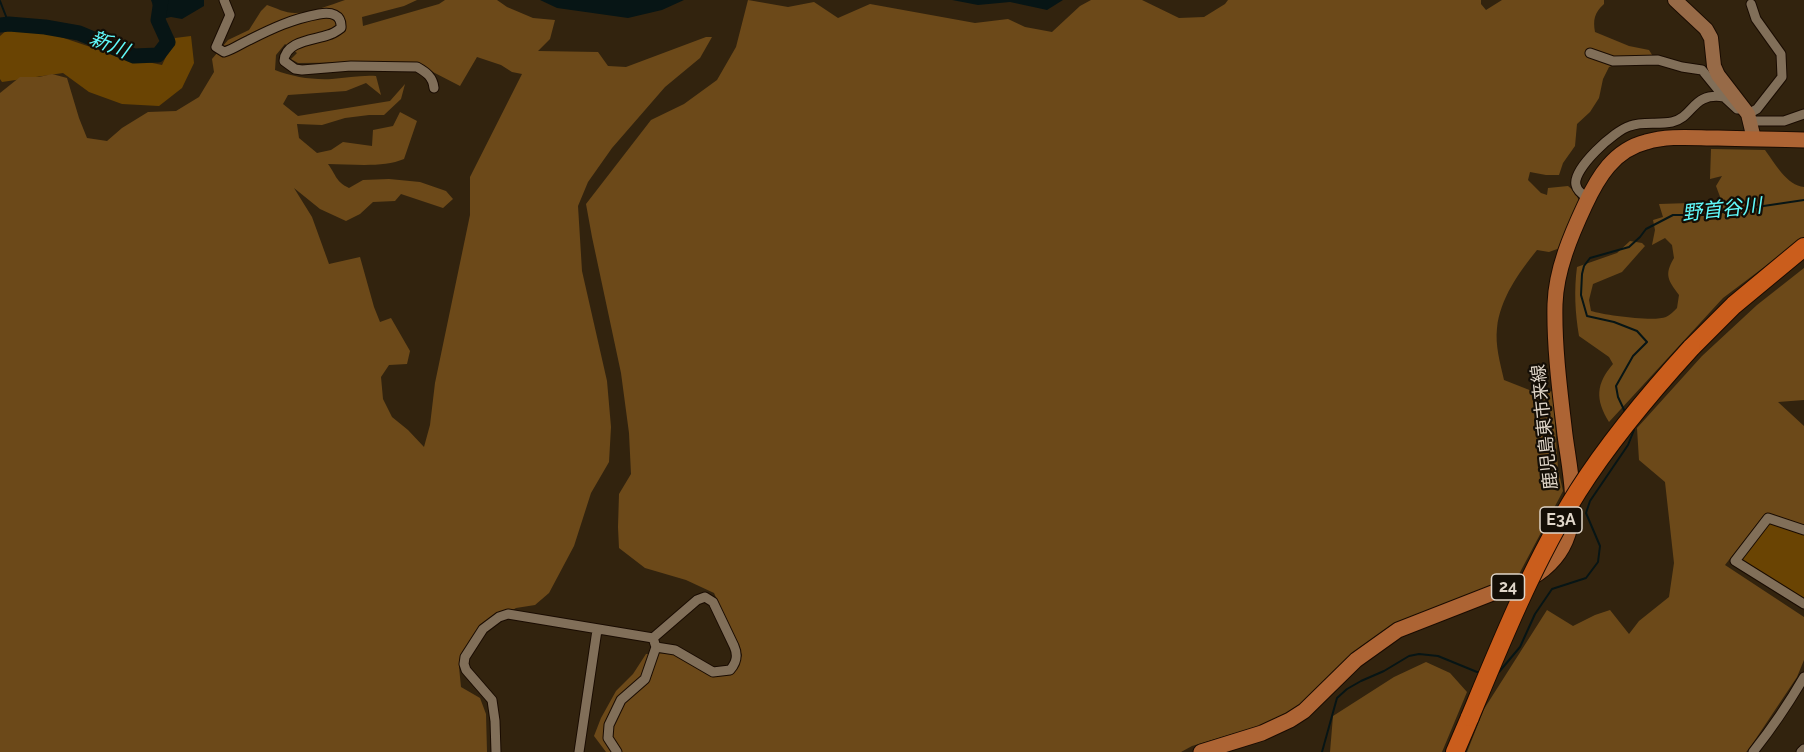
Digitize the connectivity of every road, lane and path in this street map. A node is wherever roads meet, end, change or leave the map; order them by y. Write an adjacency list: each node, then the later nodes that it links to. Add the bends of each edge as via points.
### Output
1 (224, 0): 5 (street, via 230,15 216,47 224,52 285,22 330,13 338,16 341,28 331,35 296,44 288,50 284,61 302,70 417,67 427,72)
2 (1675, 0): 8 (street, via 1706,28 1718,75)
3 (1751, 4): 8 (street, via 1756,19 1781,54 1782,76)
4 (1590, 53): 6 (street, via 1613,61 1658,60 1702,70)
5 (434, 88)
6 (1724, 97): 8 (street); 11 (street, via 1708,96 1672,122 1632,125 1619,130 1577,175 1578,190)
7 (1804, 114): 8 (street, via 1784,121)
8 (1748, 115): 9 (street)
9 (1754, 139): 10 (main road, 鹿児島東市来線 / 24); 11 (main road, 鹿児島東市来線 / 24, via 1686,137 1646,141 1618,155)
10 (1804, 140)
11 (1588, 198): 21 (main road, 鹿児島東市来線 / 24, via 1561,265 1555,302 1559,388 1572,499 1568,534 1561,549 1544,571 1531,578 1384,639 1290,720 1262,734)
12 (1804, 247): 22 (highway, E3A, bridge, via 1734,305 1691,348 1636,410 1578,491 1506,629)
13 (1804, 530): 14 (street, via 1768,518 1735,561)
14 (1804, 604)
15 (597, 630): 16 (street); 18 (street, via 508,614 483,630 464,664 492,700); 19 (street)
16 (655, 642): 16 (street, via 713,672 730,670 736,661 736,652 713,602 705,597 697,600); 20 (street, via 645,679 621,700 609,725 608,738)
17 (1804, 676): 23 (street)
18 (496, 752)
19 (579, 752)
20 (617, 752)
21 (1201, 752)
22 (1455, 752)
23 (1753, 752)

